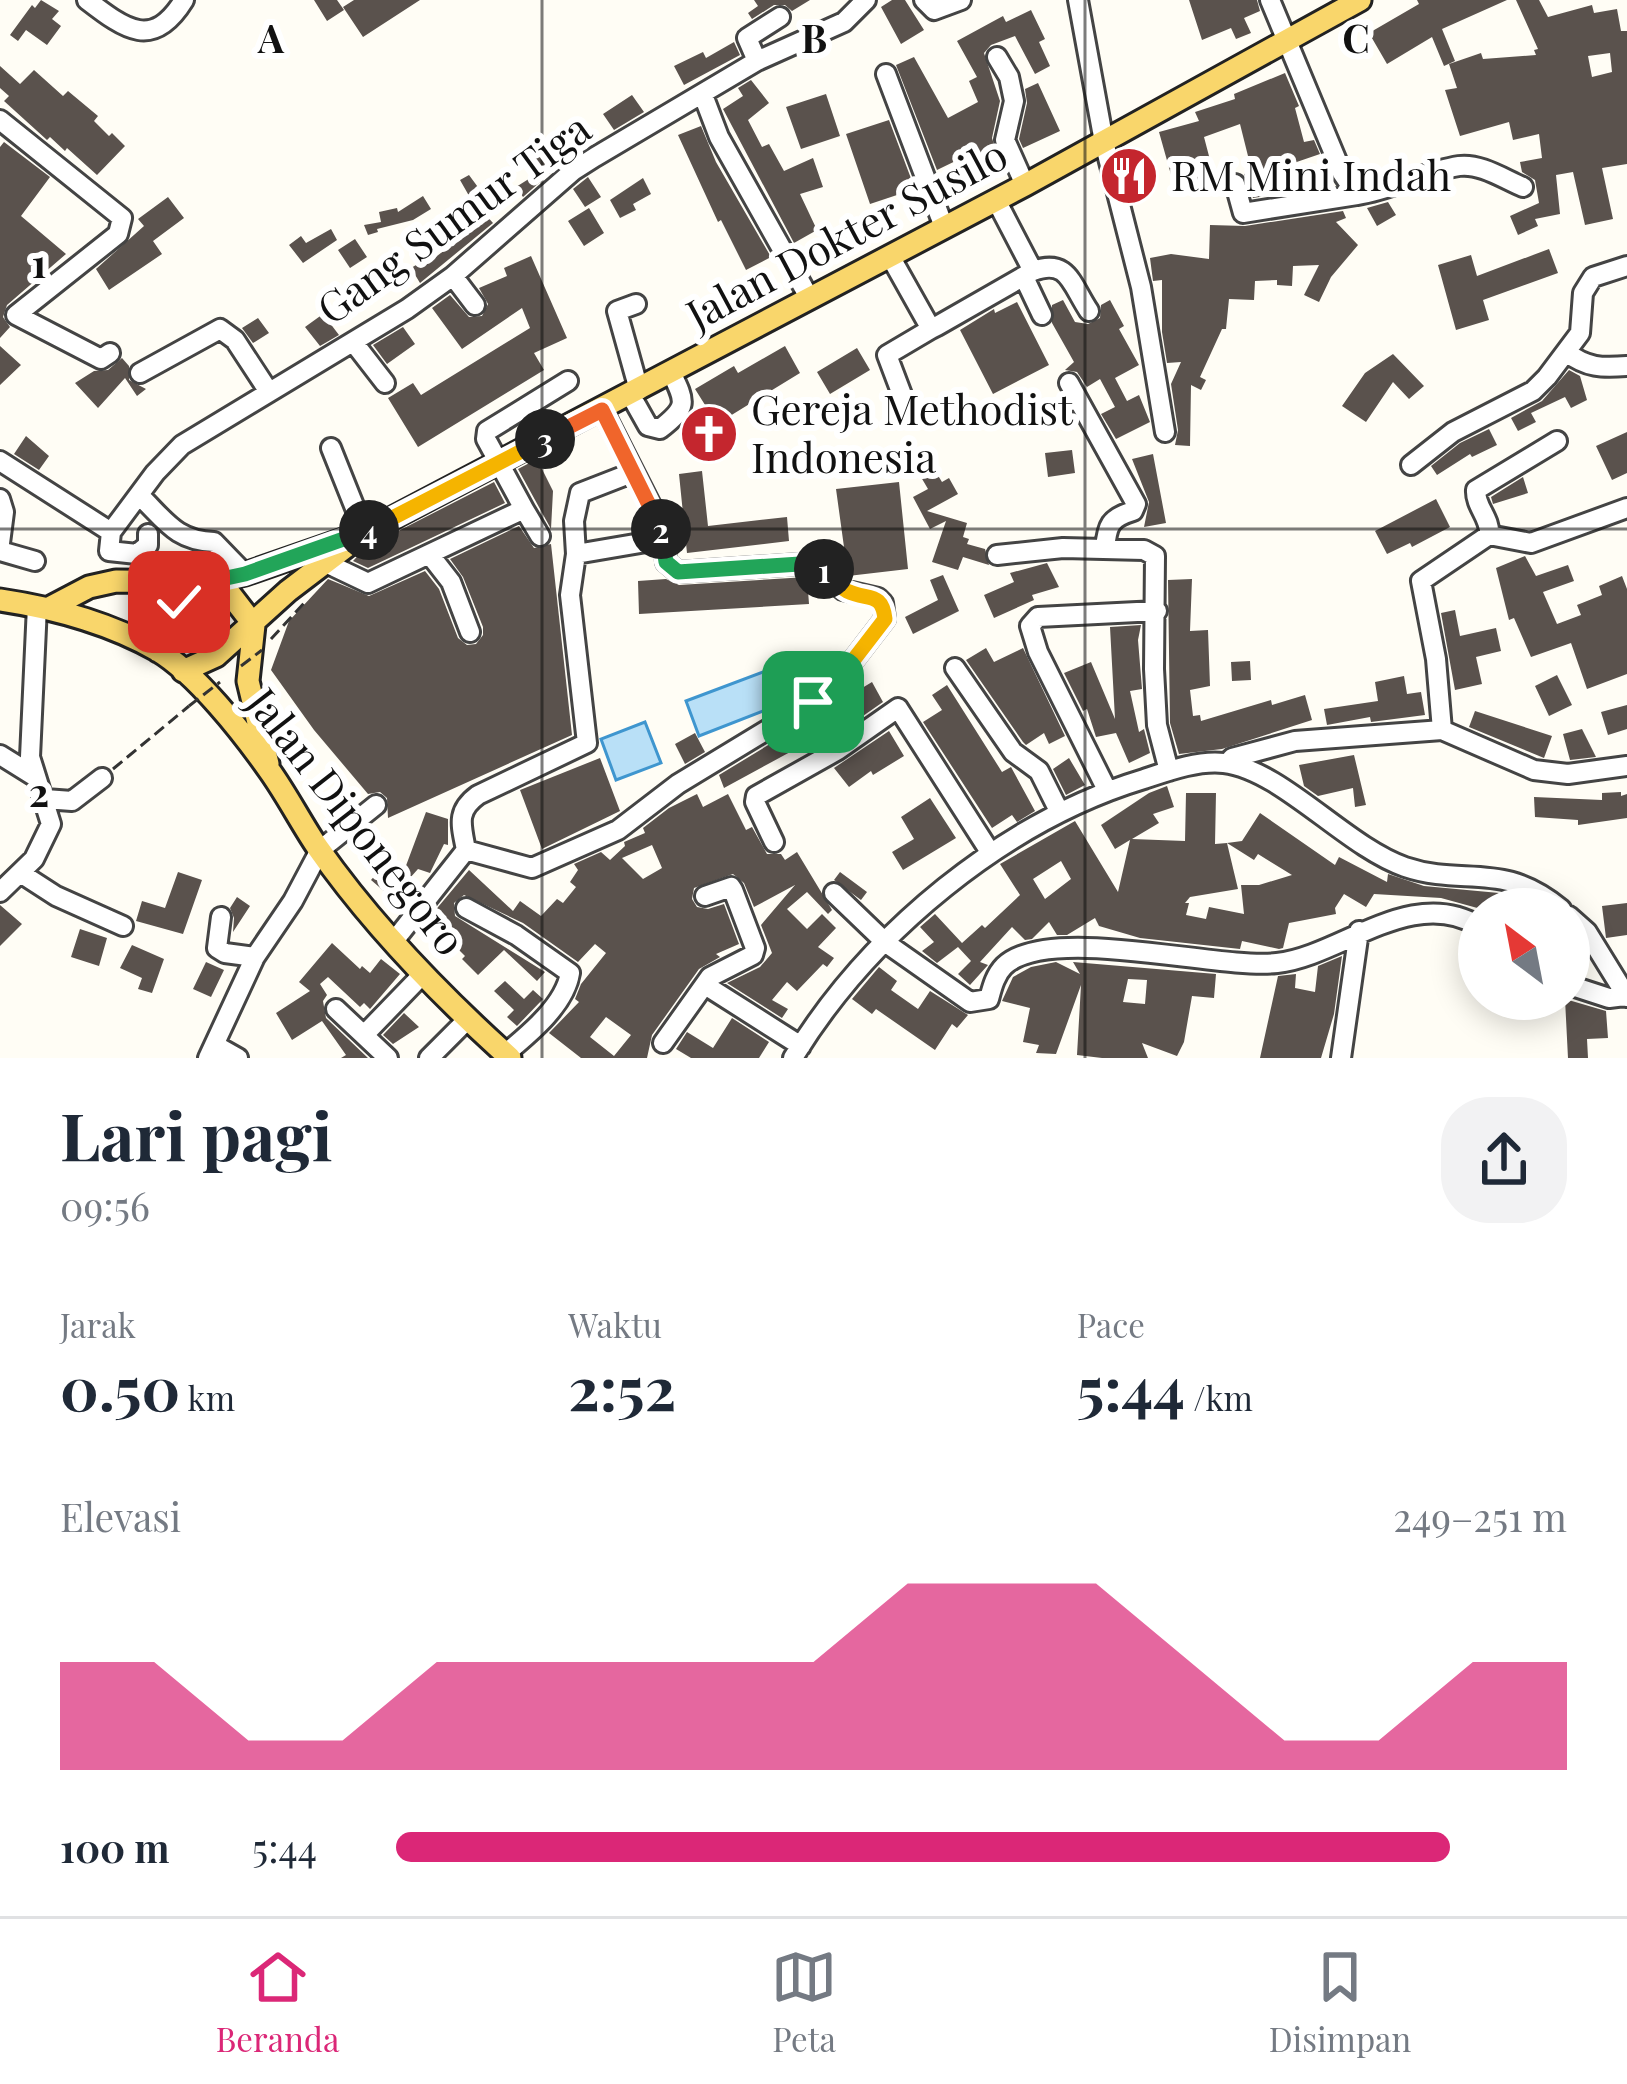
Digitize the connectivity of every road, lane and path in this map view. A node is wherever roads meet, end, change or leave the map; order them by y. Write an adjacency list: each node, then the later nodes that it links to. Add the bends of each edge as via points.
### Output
1 (87, 0): 2 (street, via 133,30 154,31)
2 (184, 0)
3 (866, 0): 12 (street, Gang Sumur Tiga, via 844,22)
4 (924, 0): 5 (street, via 934,10)
5 (961, 0)
6 (1078, 0): 16 (street)
7 (1270, 0): 10 (street)
8 (1360, 0): 10 (main road, Jalan Dokter Susilo)
9 (780, 16): 12 (street, via 747,38)
10 (1288, 40): 16 (main road, Jalan Dokter Susilo); 20 (street)
11 (997, 57): 18 (street, via 1014,100 1005,140)
12 (757, 61): 14 (street, Gang Sumur Tiga)
13 (886, 74): 22 (street)
14 (704, 95): 26 (street, Gang Sumur Tiga, via 573,171); 27 (street, via 719,137)
15 (0, 121): 35 (street, via 122,218 118,234 16,315 100,359)
16 (1103, 142): 18 (main road, Jalan Dokter Susilo); 46 (street, via 1141,287)
17 (1235, 184): 20 (street, via 1246,213)
18 (1025, 185): 21 (main road, Jalan Dokter Susilo)
19 (1523, 187): 20 (street, via 1462,165)
20 (1357, 195)
21 (995, 200): 22 (main road, Jalan Dokter Susilo); 25 (street)
22 (944, 227): 23 (main road, Jalan Dokter Susilo)
23 (890, 256): 27 (main road, Jalan Dokter Susilo); 32 (street)
24 (1627, 266): 34 (street, via 1593,277 1583,293 1580,333)
25 (1029, 274): 29 (street, via 1060,268); 30 (street); 32 (street)
26 (453, 276): 28 (street); 33 (street, Gang Sumur Tiga)
27 (810, 299): 37 (main road, Jalan Dokter Susilo)
28 (475, 305)
29 (1089, 311)
30 (1042, 315)
31 (597, 319): 43 (street, via 627,308)
32 (931, 329): 44 (street, via 887,356)
33 (354, 343): 40 (street); 42 (street, Gang Sumur Tiga)
34 (1566, 352): 36 (street, via 1600,368); 51 (street, via 1533,391 1453,432)
35 (110, 353)
36 (1627, 366)
37 (671, 372): 43 (main road, Jalan Dokter Susilo); 43 (street, via 683,404 660,429 648,426)
38 (140, 374): 42 (street, via 220,329)
39 (568, 381): 49 (street, via 487,431)
40 (385, 383)
41 (1070, 383): 64 (street, via 1136,504 1106,528)
42 (269, 392): 53 (street, Gang Sumur Tiga, via 182,445)
43 (634, 392): 45 (main road, Jalan Dokter Susilo)
44 (904, 400)
45 (602, 410): 49 (main road, Jalan Dokter Susilo); 52 (street)
46 (1165, 432)
47 (1557, 441): 60 (street, via 1476,490)
48 (331, 448): 57 (street)
49 (500, 463): 56 (street); 57 (main road, Jalan Dokter Susilo)
50 (6, 465): 54 (street); 58 (street)
51 (1411, 465)
52 (634, 472): 62 (street); 65 (street, via 580,494)
53 (139, 495): 58 (street, Gang Sumur Tiga); 70 (street, via 186,540 219,545)
54 (0, 496): 63 (street)
55 (1627, 508): 60 (street, via 1531,543)
56 (524, 509): 61 (street); 66 (street)
57 (367, 531): 69 (main road, Jalan Dokter Susilo); 70 (main road, Jalan Dokter Susilo)
58 (111, 532): 59 (street, via 106,544 116,554 137,554)
59 (148, 534)
60 (1489, 535): 81 (street, via 1421,581)
61 (540, 536)
62 (664, 539): 65 (street); 95 (street, via 666,562 678,572 815,563 843,590 878,598 885,619 813,702 618,830 532,868)
63 (0, 547): 68 (street)
64 (1105, 549): 67 (street); 75 (street, via 1155,556)
65 (576, 554): 95 (street, via 570,595 586,743 464,805)
66 (430, 555): 69 (street, via 368,583); 77 (street, via 451,582)
67 (998, 555)
68 (34, 561)
69 (326, 563): 76 (main road, Jalan Dokter Susilo)
70 (245, 574): 71 (main road, Jalan Dokter Susilo)
71 (208, 582): 74 (main road, Jalan Dokter Susilo, via 116,581); 76 (main road, via 230,594); 78 (main road, via 179,602)
72 (307, 599): 88 (path, bridge, via 262,650)
73 (0, 600): 74 (main road, Jalan Diponegoro)
74 (43, 607): 78 (main road, Jalan Diponegoro); 87 (street)
75 (1157, 610): 86 (street, via 1157,725); 89 (street, via 1038,617 1030,626)
76 (254, 625): 80 (main road, Jalan Dokter Susilo); 85 (main road, via 248,681)
77 (470, 632)
78 (158, 651): 80 (main road, Jalan Diponegoro)
79 (955, 668): 92 (street, via 1013,752 1039,771)
80 (183, 671): 85 (main road, Jalan Diponegoro)
81 (1442, 730): 83 (street, via 1295,741); 84 (street, via 1534,770)
82 (0, 755): 87 (street)
83 (1228, 764): 86 (street); 98 (street, via 1264,779 1373,853 1410,868)
84 (1627, 766)
85 (269, 770): 94 (main road, Jalan Diponegoro)
86 (1169, 771): 89 (street)
87 (34, 776): 90 (street)
88 (102, 778): 90 (street, via 72,801)
89 (1107, 790): 92 (street)
90 (45, 799): 97 (street, via 51,824)
91 (376, 806): 94 (street)
92 (1059, 812): 96 (street)
93 (774, 842): 96 (street, via 756,796 898,708)
94 (320, 850): 108 (main road, Jalan Diponegoro); 110 (street)
95 (466, 850): 108 (street)
96 (990, 851): 109 (street)
97 (22, 874): 99 (street); 105 (street)
98 (1529, 888)
99 (0, 892)
100 (834, 893): 109 (street)
101 (704, 896): 112 (street, via 734,890 755,948)
102 (466, 908): 121 (street, via 570,973 536,1027)
103 (221, 917): 110 (street, via 217,948)
104 (1458, 919): 106 (street, via 1431,915)
105 (123, 926)
106 (1359, 931): 109 (street, via 1280,963 1126,948 1019,956 980,1004); 125 (street)
107 (1590, 936): 114 (street)
108 (394, 941): 111 (main road, Jalan Diponegoro)
109 (886, 944): 120 (street)
110 (255, 957): 119 (street)
111 (423, 974): 116 (main road, Jalan Diponegoro); 117 (street)
112 (705, 985): 118 (street); 120 (street)
113 (1590, 992): 114 (street)
114 (1626, 997)
115 (336, 1009): 117 (street)
116 (469, 1018): 121 (main road, Jalan Diponegoro); 124 (street)
117 (365, 1034): 123 (street)
118 (663, 1043)
119 (211, 1052): 122 (street)
120 (797, 1052)
121 (500, 1054)
122 (238, 1058)
123 (388, 1058)
124 (430, 1058)
125 (1341, 1058)

